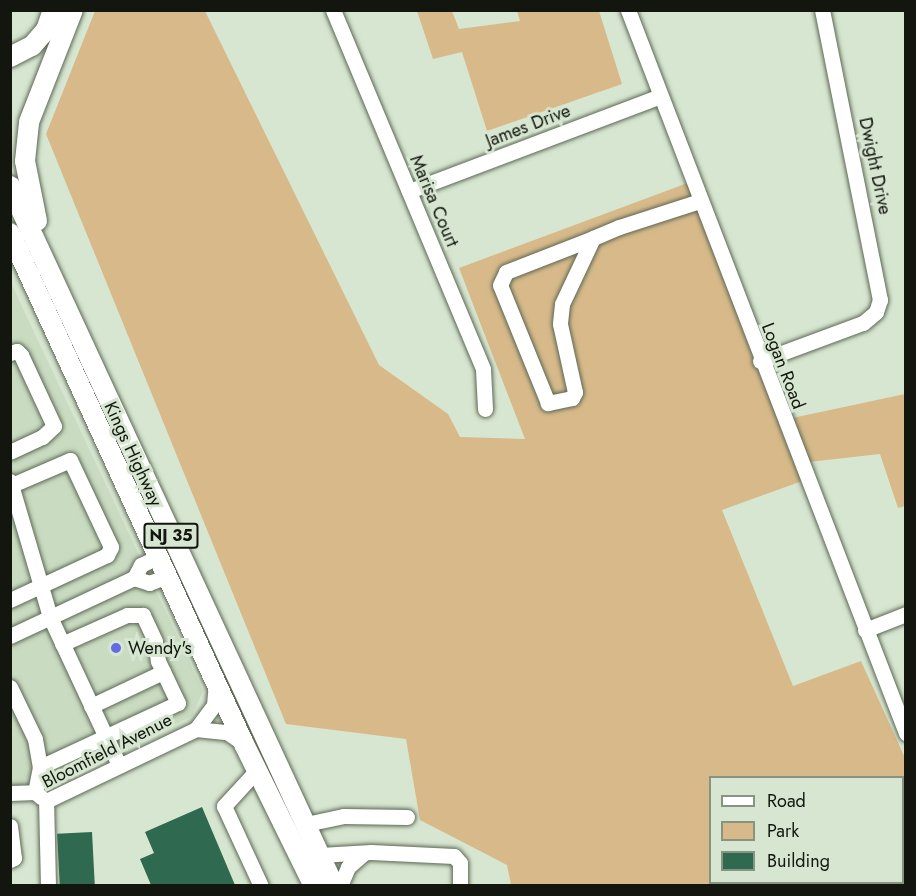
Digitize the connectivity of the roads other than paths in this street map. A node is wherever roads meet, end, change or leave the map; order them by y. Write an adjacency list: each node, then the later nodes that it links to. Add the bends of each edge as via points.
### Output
1 (52, 10): 6 (main road, via 46,30 32,46)
2 (73, 10): 13 (main road, via 65,39 34,106 26,147 28,187)
3 (333, 10): 9 (street, Marisa Court)
4 (628, 10): 7 (street, Logan Road)
5 (822, 10): 15 (street, Dwight Drive, via 880,300 876,312 863,322)
6 (10, 57)
7 (660, 96): 9 (street, James Drive); 10 (street, Logan Road)
8 (10, 186): 13 (main road, Kings Highway / NJ 35)
9 (409, 191): 16 (street, Marisa Court, via 483,369)
10 (700, 201): 12 (street); 15 (street, Logan Road)
11 (10, 233): 19 (main road, Kings Highway / NJ 35)
12 (593, 237): 12 (street, via 502,277 500,285 548,403 572,398 575,392 560,324 562,304)
13 (54, 282): 43 (main road, Kings Highway / NJ 35)
14 (16, 354): 17 (street, via 54,426 42,437)
15 (760, 361): 26 (street, Logan Road)
16 (485, 409)
17 (10, 452)
18 (11, 483): 22 (street); 22 (street, via 70,460 111,547 107,555)
19 (159, 557): 20 (main road, Kings Highway / NJ 35); 21 (street, via 141,565)
20 (167, 576): 21 (street, via 149,583); 30 (main road, Kings Highway / NJ 35)
21 (134, 578): 25 (street)
22 (39, 588): 23 (street); 25 (street)
23 (10, 600)
24 (906, 614): 26 (street)
25 (50, 617): 27 (street); 28 (street)
26 (865, 630): 34 (street, Logan Road)
27 (10, 636)
28 (62, 644): 29 (street, via 136,613 143,615 155,641); 32 (street)
29 (163, 672): 32 (street); 35 (street, via 178,703)
30 (216, 680): 33 (street, Bloomfield Avenue, via 215,701); 36 (main road, Kings Highway / NJ 35)
31 (10, 687): 38 (street, via 34,739)
32 (91, 706): 35 (street)
33 (196, 729): 36 (street, Bloomfield Avenue, via 227,732); 37 (street, Bloomfield Avenue)
34 (906, 733)
35 (106, 737): 37 (street); 38 (street)
36 (244, 744): 39 (main road, Kings Highway / NJ 35)
37 (119, 765): 41 (street, Bloomfield Avenue)
38 (40, 767): 41 (street)
39 (257, 770): 49 (street, via 224,806); 50 (main road, Kings Highway / NJ 35)
40 (10, 793): 41 (street)
41 (40, 796): 48 (street, Bloomfield Avenue)
42 (407, 818): 43 (street, via 344,816)
43 (306, 824): 46 (main road, Kings Highway / NJ 35)
44 (10, 826): 47 (street, via 14,858)
45 (363, 854): 46 (street); 52 (street, via 348,867); 53 (street, via 454,856 460,863)
46 (320, 855): 51 (main road, Kings Highway / NJ 35)
47 (10, 860)
48 (48, 885)
49 (261, 885)
50 (314, 885)
51 (334, 885)
52 (340, 885)
53 (460, 885)

